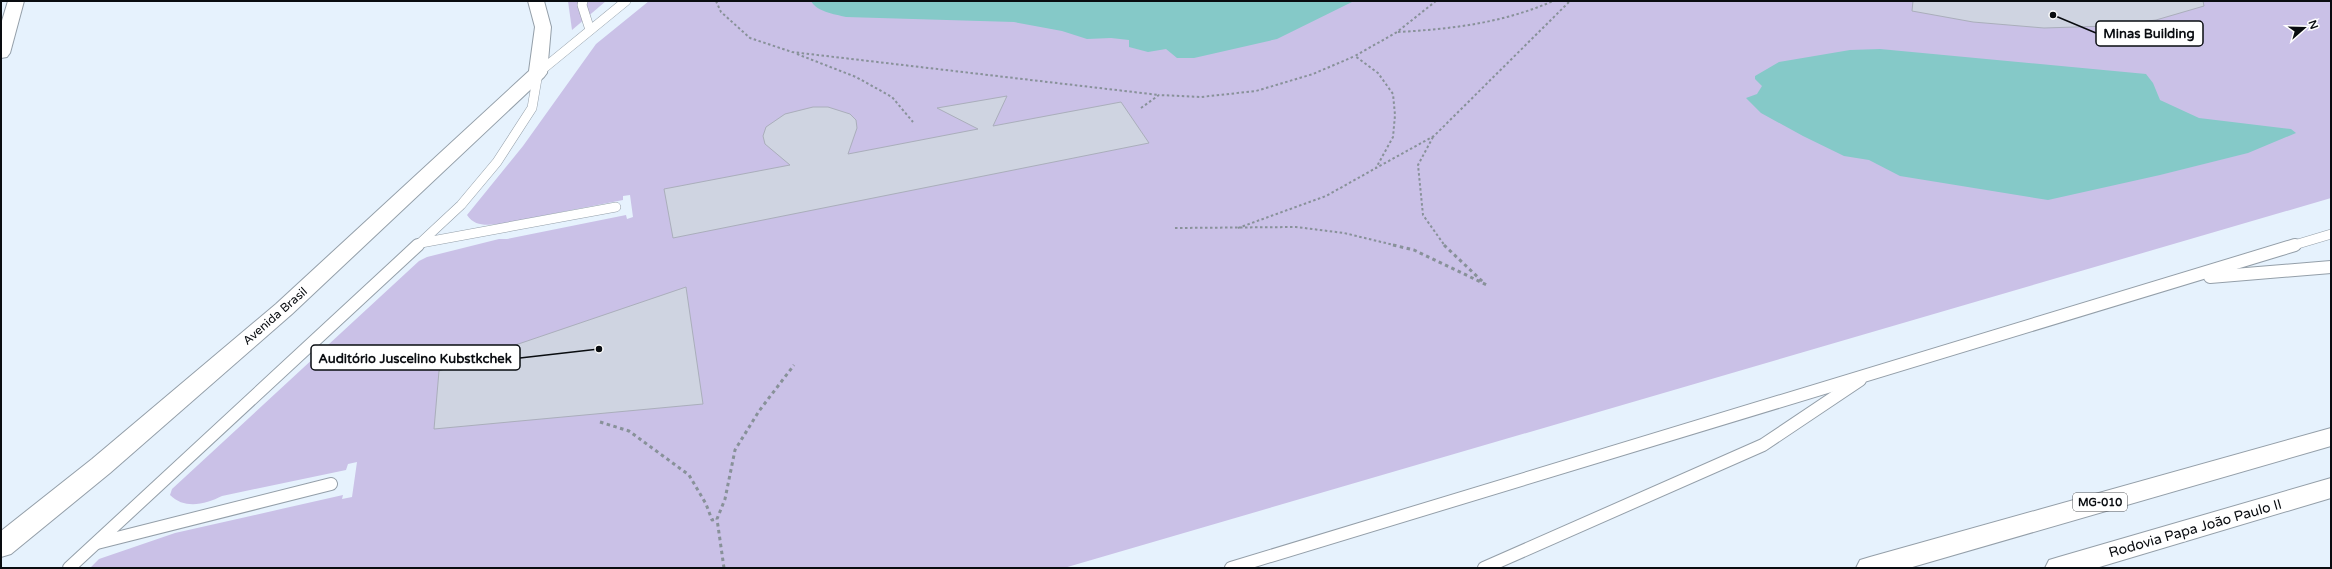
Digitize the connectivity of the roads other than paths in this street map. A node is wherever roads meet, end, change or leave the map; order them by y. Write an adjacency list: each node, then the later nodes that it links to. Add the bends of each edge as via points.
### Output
1 (16, 1): 6 (main road)
2 (536, 1): 7 (main road, via 543,27)
3 (583, 1): 5 (lane)
4 (626, 1): 5 (lane)
5 (590, 30): 7 (lane)
6 (1, 53)
7 (538, 73): 10 (lane, via 532,108 497,162 460,205); 18 (main road, Avenida Brasil, via 284,309 101,466)
8 (616, 207): 10 (lane)
9 (2331, 234): 12 (lane)
10 (421, 243): 17 (lane)
11 (2331, 267): 12 (lane)
12 (2191, 278): 13 (lane)
13 (1871, 373): 20 (lane); 21 (lane, via 1763,444)
14 (2331, 437): 22 (main road, MG-010)
15 (331, 484): 17 (lane)
16 (2331, 488): 23 (main road, Rodovia Papa João Paulo II)
17 (96, 544): 19 (lane)
18 (1, 546)
19 (69, 568)
20 (1232, 568)
21 (1484, 568)
22 (1870, 568)
23 (2059, 568)

